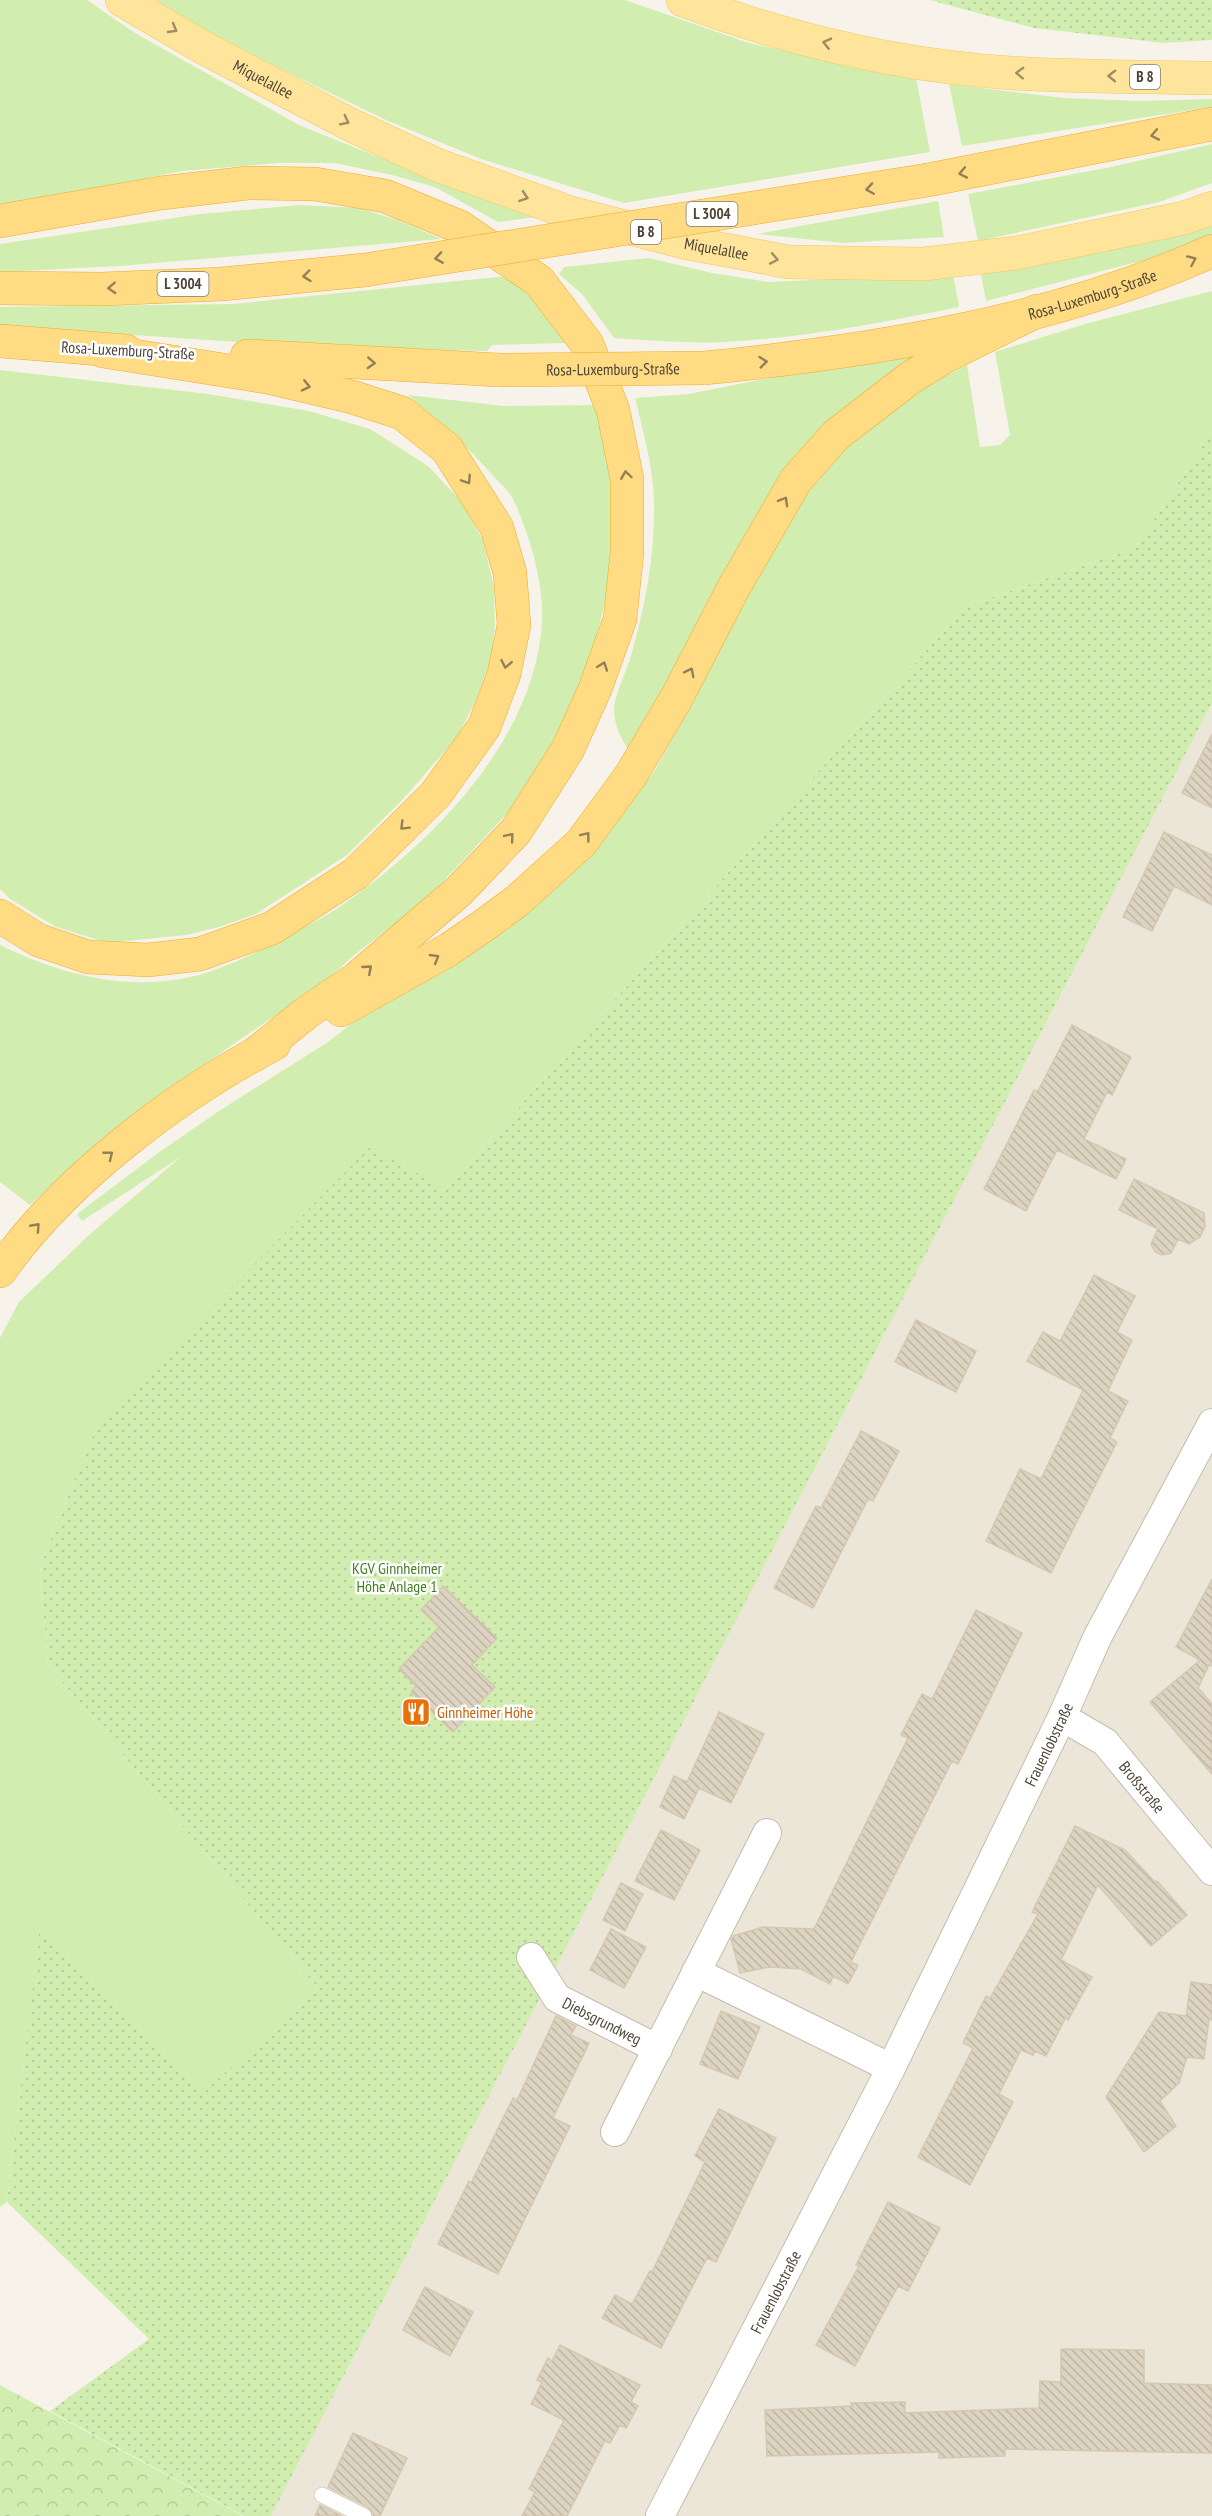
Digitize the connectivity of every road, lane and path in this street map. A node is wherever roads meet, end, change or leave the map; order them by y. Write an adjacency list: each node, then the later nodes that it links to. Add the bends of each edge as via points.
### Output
1 (122, 0): 5 (main road, Miquelallee / B 8, one-way to 5, via 225,59 437,165 571,213 687,243 788,262 923,264 1016,253 1184,218)
2 (683, 0): 3 (main road, B 8, one-way to 2, via 1010,73 941,65 792,35)
3 (1212, 78)
4 (1212, 124): 8 (highway, L 3004, one-way to 8, bridge, via 928,180 365,270 222,284)
5 (1212, 208)
6 (0, 221): 13 (highway, one-way to 6, via 356,979 459,891 516,831 568,749 620,619 627,553 627,479 613,410 587,344 539,281 460,227 385,196 315,184 248,183 161,193)
7 (1212, 251): 9 (highway, Rosa-Luxemburg-Straße, one-way to 7, via 1105,291)
8 (0, 288)
9 (1037, 311): 11 (highway, Rosa-Luxemburg-Straße, one-way to 9, bridge, via 500,370 705,368 865,348); 13 (highway, one-way to 9, via 448,950 517,901 557,865 580,843 631,776 796,480 836,435 910,378)
10 (0, 341): 11 (highway, Rosa-Luxemburg-Straße)
11 (103, 351): 12 (highway, one-way to 12, via 267,377 402,413 447,449 497,528 510,573 514,625 504,674 484,727 435,795 355,874 272,928 200,954 148,960 100,958 38,940)
12 (0, 916)
13 (254, 1055): 14 (highway, one-way to 13, via 66,1194 105,1159 145,1127)
14 (4, 1265)
15 (1212, 1423): 16 (street, Frauenlobstraße, via 1097,1638)
16 (1062, 1717): 18 (street, Broßstraße, via 1104,1742); 22 (street, Frauenlobstraße)
17 (767, 1833): 20 (street)
18 (1212, 1871)
19 (531, 1957): 21 (street, Diebsgrundweg, via 557,1998)
20 (696, 1972): 21 (street); 22 (street)
21 (658, 2049): 23 (street)
22 (891, 2068): 25 (street, Frauenlobstraße)
23 (615, 2132)
24 (322, 2495): 26 (lane)
25 (664, 2515)
26 (364, 2516)

